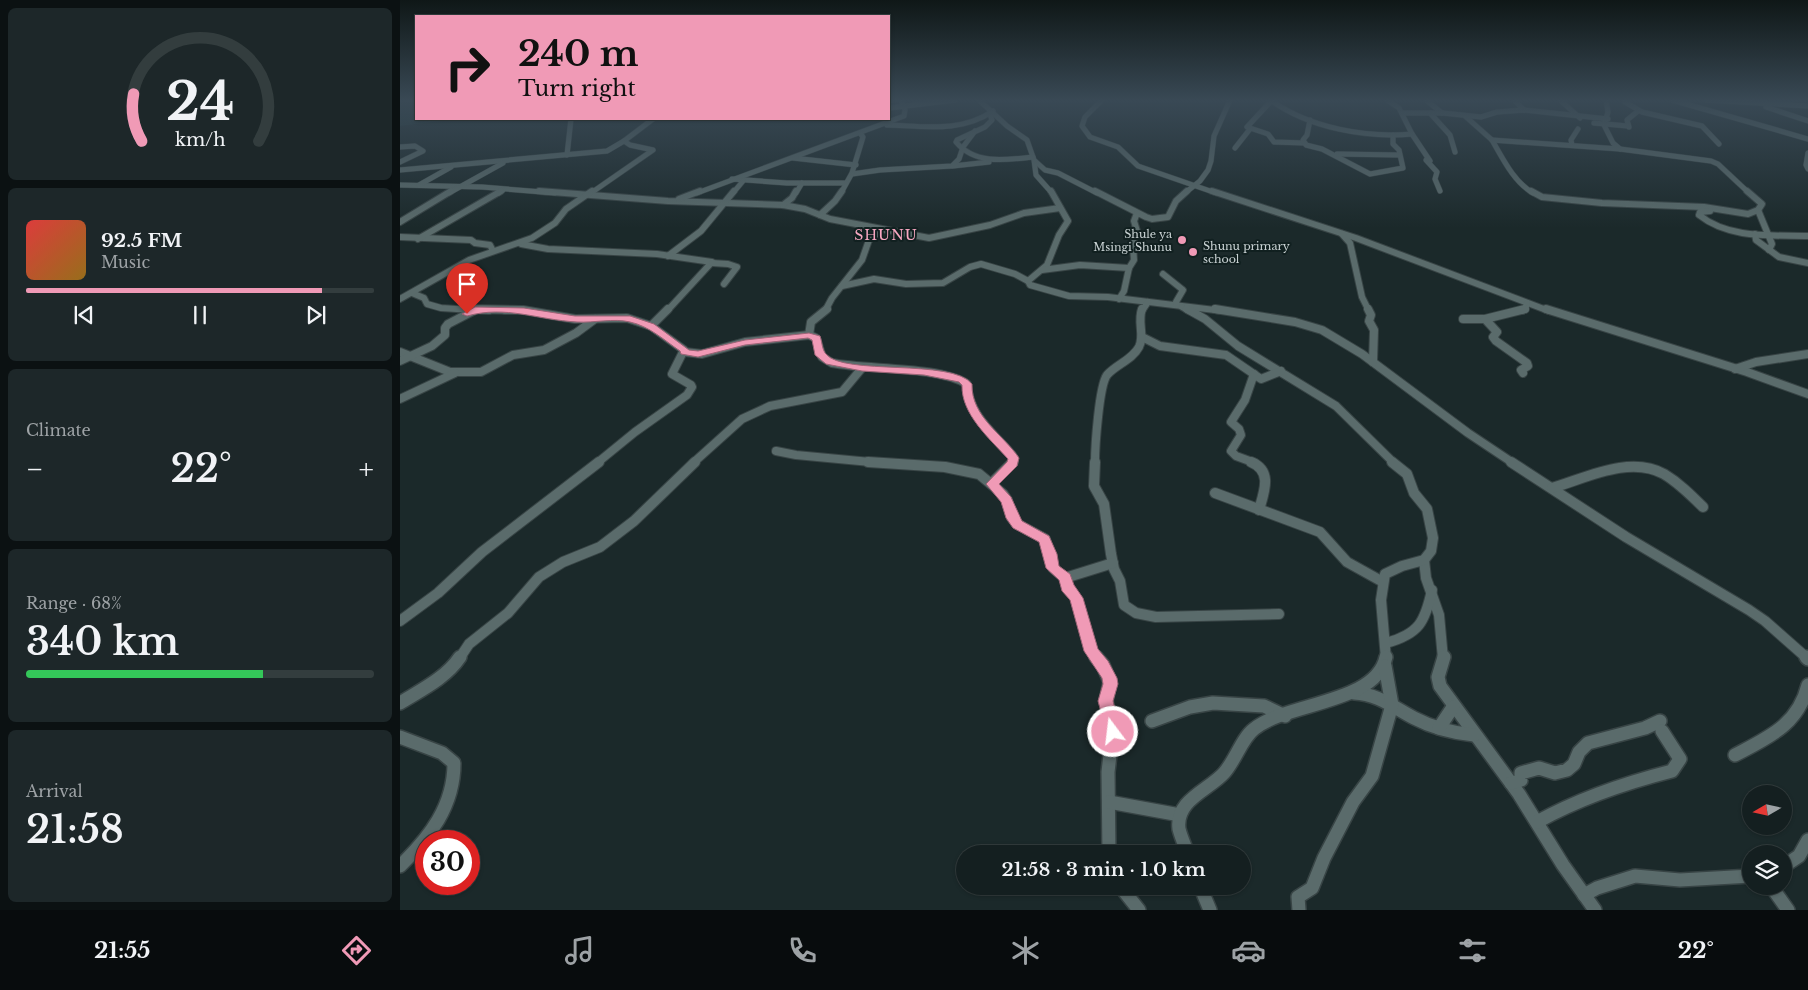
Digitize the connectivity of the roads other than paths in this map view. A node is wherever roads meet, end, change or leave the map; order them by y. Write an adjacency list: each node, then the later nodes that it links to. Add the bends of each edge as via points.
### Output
1 (569, 142): 30 (street)
2 (622, 142): 25 (street)
3 (625, 142): 22 (street)
4 (835, 142): 32 (street)
5 (862, 142): 38 (street)
6 (956, 142): 26 (street)
7 (967, 142): 26 (street)
8 (1028, 142): 33 (street)
9 (1105, 142): 49 (street, via 1118,147 1138,166)
10 (1213, 142): 49 (street, via 1212,164)
11 (1242, 142): 23 (street)
12 (1288, 142): 19 (street)
13 (1393, 142): 31 (street)
14 (1418, 142): 52 (street, via 1430,161 1426,160 1437,172 1435,179)
15 (1455, 142): 27 (street)
16 (1493, 142): 58 (street, via 1523,187 1544,198)
17 (1531, 142): 20 (street)
18 (1612, 142): 24 (street)
19 (1305, 143): 29 (street)
20 (1572, 145): 24 (street)
21 (400, 147): 36 (street, via 415,146 423,150)
22 (640, 147): 25 (street); 53 (street, via 653,150)
23 (1235, 148)
24 (1620, 149): 59 (street, via 1714,162 1761,203)
25 (610, 150): 30 (street)
26 (961, 150): 34 (street, via 972,156); 39 (street, via 959,159)
27 (1455, 152)
28 (1808, 153): 40 (street)
29 (1331, 154): 31 (street); 31 (street, via 1370,174 1378,170 1402,169)
30 (567, 155): 35 (street)
31 (1399, 155)
32 (790, 158): 38 (street); 43 (street)
33 (1034, 159): 34 (street); 57 (street, via 1036,175 1051,191); 60 (street, via 1045,170 1058,173)
34 (1003, 160): 39 (street)
35 (508, 161): 37 (street); 50 (street)
36 (400, 162)
37 (453, 165): 41 (street); 48 (street)
38 (856, 165): 42 (street)
39 (952, 166): 42 (street)
40 (1808, 169)
41 (400, 170)
42 (852, 174): 46 (street)
43 (732, 179): 44 (street); 54 (street)
44 (743, 181): 45 (street); 55 (street)
45 (802, 183): 46 (street); 56 (street, via 792,198)
46 (846, 183): 61 (street, via 832,208)
47 (400, 185): 48 (street)
48 (418, 185): 50 (street)
49 (1196, 185): 63 (street, via 1179,196 1168,217); 65 (street)
50 (462, 187): 51 (street); 62 (street)
51 (503, 190): 53 (street); 70 (street)
52 (1440, 191)
53 (589, 194): 54 (street); 71 (street, via 566,209 545,230)
54 (674, 201): 55 (street)
55 (726, 202): 56 (street); 74 (street, via 701,231)
56 (782, 205): 61 (street)
57 (1060, 208): 64 (street, via 1024,213 990,226 938,237 924,238); 78 (street, via 1068,223)
58 (1719, 210): 59 (street, via 1748,214); 66 (street, via 1700,212 1699,215 1710,224)
59 (1758, 210): 68 (street)
60 (1137, 213): 63 (street); 63 (street, via 1134,221)
61 (820, 215): 64 (street)
62 (400, 222)
63 (1143, 224): 77 (street, via 1133,246)
64 (876, 229): 82 (street, via 878,233 868,240 862,260)
65 (1342, 233): 87 (street); 103 (street, via 1350,243 1362,297 1371,315)
66 (1755, 234): 68 (street); 72 (street, via 1754,238)
67 (400, 236): 70 (street)
68 (1769, 236): 69 (street); 72 (street, via 1772,244)
69 (1808, 236)
70 (418, 239): 73 (street, via 471,240 490,245)
71 (518, 244): 73 (street); 74 (street, via 542,249)
72 (1769, 250): 76 (street, via 1782,258)
73 (493, 251): 83 (street, via 460,264)
74 (668, 256): 75 (street)
75 (712, 263): 81 (street, via 736,266); 93 (street)
76 (1808, 264)
77 (1130, 268): 78 (street, via 1080,265); 85 (street)
78 (1042, 270): 80 (street)
79 (1163, 274): 88 (street, via 1182,290)
80 (1028, 281): 82 (street, via 980,264 943,283 911,285 874,279); 85 (street, via 1030,285 1069,296)
81 (724, 284)
82 (842, 286): 94 (street, via 828,309 811,322)
83 (412, 293): 84 (street); 89 (street, via 433,307)
84 (400, 299)
85 (1120, 299): 86 (street)
86 (1148, 302): 88 (street); 95 (street, via 1143,307 1138,327)
87 (1527, 303): 92 (street, via 1525,310); 105 (street)
88 (1177, 305): 96 (street, via 1205,320); 103 (street, via 1313,327)
89 (475, 310): 90 (street, via 524,310); 100 (street, via 448,324 437,343)
90 (595, 319): 93 (street, via 627,318); 107 (street, via 544,350 513,355 481,372)
91 (1463, 319): 92 (street)
92 (1484, 319): 108 (street, via 1496,329 1493,337 1496,341 1527,363)
93 (651, 326): 98 (street)
94 (809, 335): 98 (street, via 745,342 702,354); 104 (street, via 817,340 819,352 825,359)
95 (1142, 337): 101 (street, via 1161,345); 119 (street, via 1135,354 1104,380 1095,444 1094,486 1104,504)
96 (1238, 346): 101 (street); 106 (street)
97 (400, 352): 100 (street)
98 (685, 352): 124 (street, via 672,374 691,385 687,395 482,552 438,593)
99 (1808, 354): 105 (street, via 1756,362)
100 (409, 355): 102 (street); 107 (street)
101 (1228, 355): 109 (street)
102 (400, 361)
103 (1374, 362): 114 (street, via 1468,432)
104 (862, 368): 113 (street, via 924,372 966,381 970,405 1014,458); 130 (street, via 842,392 770,406 742,419 672,482 634,522 600,546 539,577 508,612 469,644 454,666)
105 (1735, 369): 110 (street)
106 (1281, 371): 109 (street, via 1266,379); 118 (street, via 1347,415 1382,453 1407,474 1414,493 1427,509 1432,526 1431,551)
107 (455, 372): 111 (street)
108 (1522, 373)
109 (1254, 374): 117 (street, via 1245,400 1231,422 1241,436 1231,450 1234,455 1264,468 1266,476)
110 (1808, 394)
111 (400, 399)
112 (776, 451): 113 (street, via 960,469 979,474)
113 (992, 484): 120 (street, via 1007,500 1017,524 1045,539 1053,568)
114 (1552, 488): 116 (street, via 1640,465 1660,471 1674,480); 126 (street, via 1626,537 1749,610)
115 (1215, 493): 117 (street)
116 (1703, 507)
117 (1259, 510): 121 (street, via 1320,532 1347,562)
118 (1424, 560): 121 (street, via 1391,570 1385,574); 122 (street, via 1424,571)
119 (1113, 563): 120 (street); 123 (street, via 1124,605 1128,610 1146,616)
120 (1065, 578): 141 (street, via 1067,587 1076,598 1091,651 1103,665 1110,682 1106,701 1114,729 1108,772)
121 (1383, 582): 125 (street, via 1381,600)
122 (1432, 590): 125 (street, via 1422,625 1396,641); 132 (street, via 1444,656 1438,677)
123 (1279, 614)
124 (400, 621)
125 (1386, 643): 127 (street)
126 (1808, 659)
127 (1385, 666): 129 (street, via 1369,685); 131 (street)
128 (1808, 685): 139 (street, via 1800,711 1785,726)
129 (1351, 693): 131 (street, via 1373,694); 133 (street)
130 (400, 703)
131 (1392, 705): 136 (street); 156 (street, via 1370,782 1353,802 1312,888 1298,897)
132 (1453, 706): 136 (street); 137 (street)
133 (1285, 716): 134 (street, via 1257,704 1213,703 1187,708); 142 (street, via 1253,729 1224,773 1197,794)
134 (1152, 721)
135 (1661, 726): 140 (street, via 1588,743 1566,770 1554,773 1539,768 1521,773 1521,780); 143 (street, via 1680,759 1672,771 1583,798)
136 (1439, 728): 137 (street)
137 (1474, 735): 140 (street)
138 (400, 737): 148 (street, via 442,753 454,764 455,778 439,820 416,851)
139 (1735, 755)
140 (1511, 783): 143 (street)
141 (1109, 802): 142 (street); 145 (street)
142 (1180, 815): 146 (street)
143 (1537, 822): 153 (street)
144 (1808, 840): 147 (street, via 1804,852)
145 (1110, 845)
146 (1185, 845)
147 (1792, 861)
148 (400, 866)
149 (1742, 877): 153 (street, via 1680,880 1635,876 1597,888)
150 (1127, 895): 154 (street)
151 (1204, 895): 155 (street)
152 (1777, 895): 157 (street)
153 (1588, 904)
154 (1139, 910)
155 (1210, 910)
156 (1299, 910)
157 (1788, 910)

